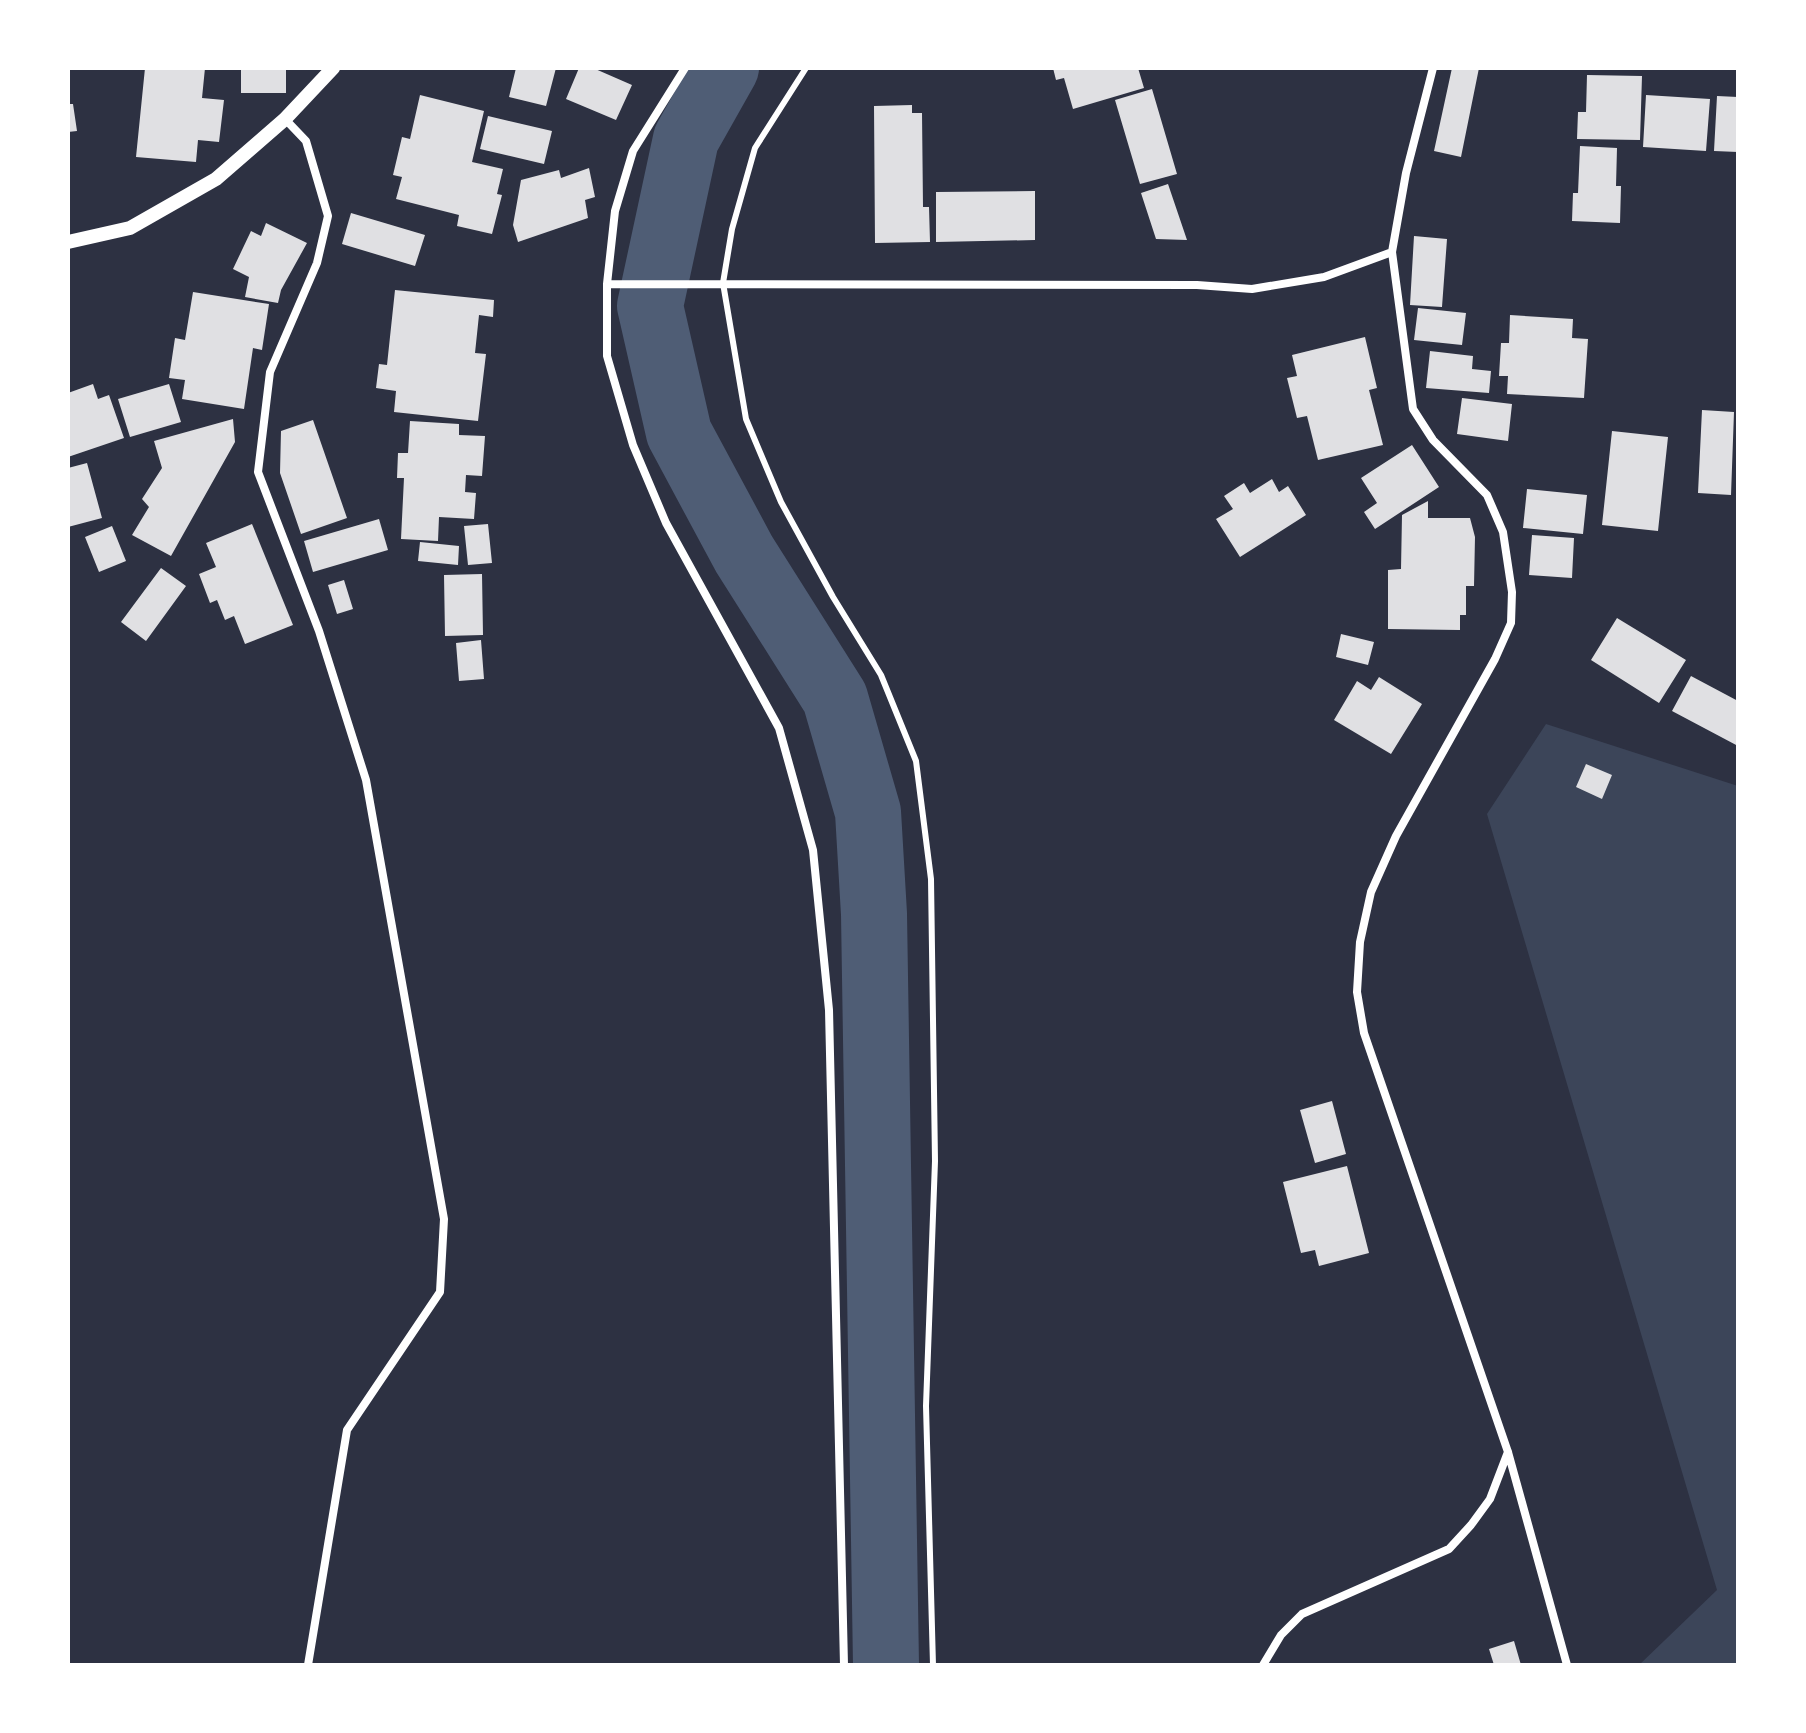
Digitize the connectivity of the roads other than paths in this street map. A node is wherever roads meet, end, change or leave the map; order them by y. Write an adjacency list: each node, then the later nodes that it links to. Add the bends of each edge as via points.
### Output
1 (333, 68): 5 (street)
2 (685, 68): 9 (street, via 633,151 615,211)
3 (806, 68): 8 (lane, via 755,148)
4 (1433, 68): 7 (street)
5 (285, 119): 6 (street, via 216,179 130,228); 11 (street, via 306,141 328,216 317,263 270,372 258,472 319,631 366,780 444,1219 440,1292 347,1430)
6 (68, 242)
7 (1392, 252): 8 (street, via 1324,277 1252,289); 10 (street, via 1413,409 1433,440 1487,495 1503,532 1511,623 1371,892 1357,992 1364,1033)
8 (722, 283): 9 (street); 13 (lane, via 746,419 781,502 881,675 916,761 932,895 935,1161 926,1406)
9 (607, 284): 12 (street, via 607,356 633,445 666,523 779,728 813,850 829,1010)
10 (1508, 1452): 14 (street, via 1490,1499 1449,1549 1302,1614); 15 (street)
11 (308, 1665)
12 (844, 1665)
13 (933, 1665)
14 (1263, 1665)
15 (1567, 1665)

